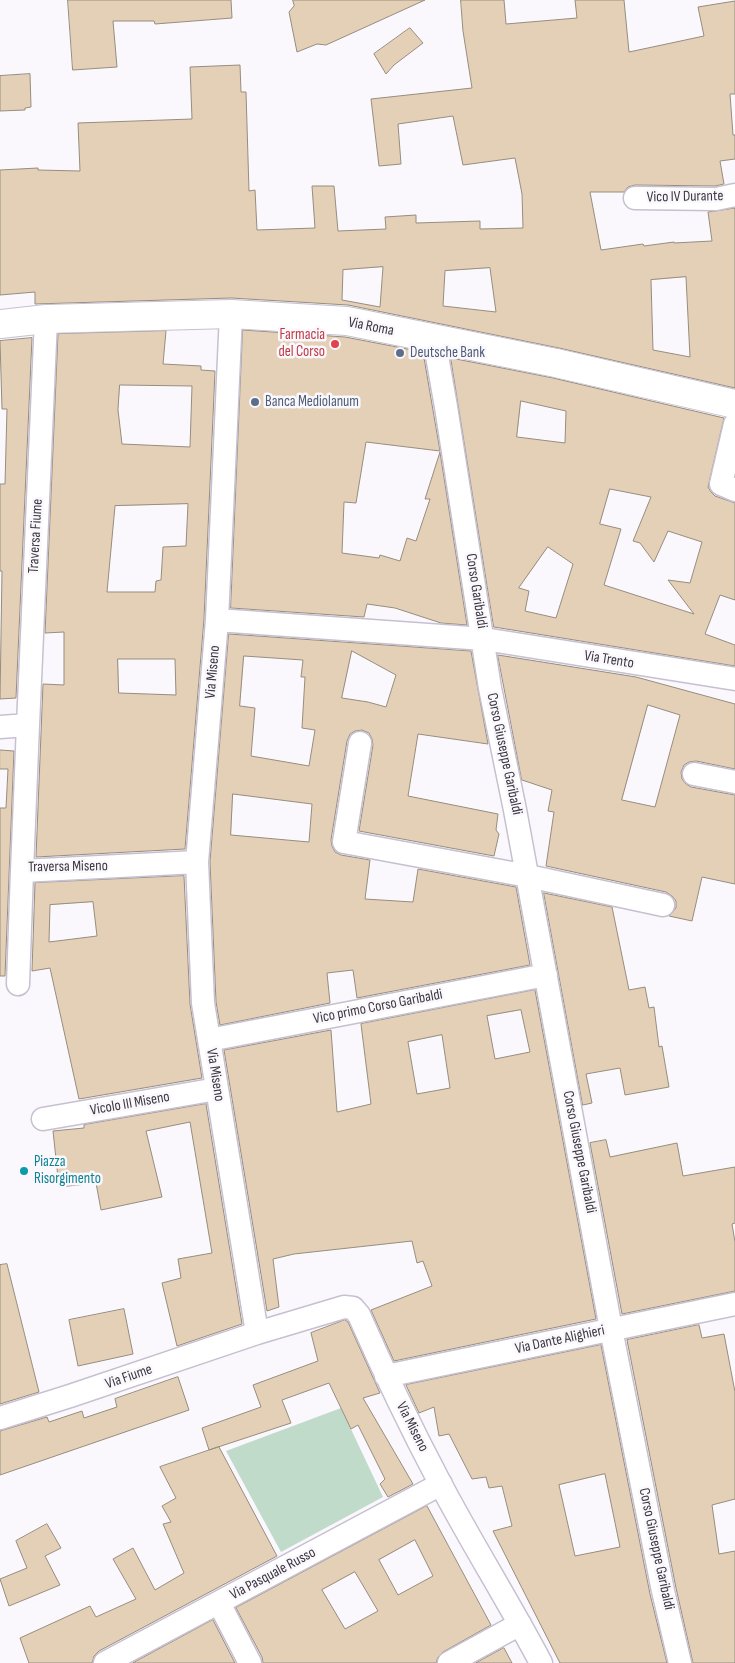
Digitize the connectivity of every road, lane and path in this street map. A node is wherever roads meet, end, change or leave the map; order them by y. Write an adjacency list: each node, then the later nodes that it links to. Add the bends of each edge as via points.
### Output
1 (735, 195): 2 (street, Vico IV Durante, via 716,199)
2 (635, 198)
3 (231, 314): 4 (street, Via Roma); 6 (street, Via Roma, via 347,321); 10 (street, Via Miseno)
4 (46, 319): 5 (street, Via Roma); 13 (street, Traversa Fiume)
5 (0, 324)
6 (434, 339): 7 (street, Via Roma); 11 (street, Corso Garibaldi)
7 (735, 404)
8 (735, 424): 9 (street, via 721,484)
9 (735, 490)
10 (217, 620): 11 (street, Corso Garibaldi); 18 (street, Via Miseno)
11 (484, 639): 12 (street, Via Trento); 20 (street, Corso Giuseppe Garibaldi, via 490,688)
12 (735, 678)
13 (28, 725): 14 (street); 19 (street, Traversa Miseno)
14 (0, 727)
15 (360, 743): 20 (street, via 344,842)
16 (694, 774): 17 (street)
17 (735, 782)
18 (197, 862): 19 (street, Traversa Miseno); 24 (street, Via Miseno, via 203,1003)
19 (22, 871): 23 (street)
20 (528, 876): 21 (street); 22 (street, Corso Giuseppe Garibaldi)
21 (663, 904)
22 (546, 975): 24 (street, Vico primo Corso Garibaldi); 28 (street, Corso Giuseppe Garibaldi)
23 (18, 984)
24 (209, 1040): 25 (street, Via Miseno)
25 (217, 1089): 26 (street, Vicolo III Miseno); 29 (street, Via Miseno)
26 (43, 1119)
27 (735, 1304): 28 (street, Via Dante Alighieri)
28 (611, 1330): 30 (street, Via Dante Alighieri); 39 (street, Corso Giuseppe Garibaldi)
29 (257, 1333): 30 (street, Via Miseno, via 344,1307 353,1308 360,1315); 31 (street, Via Fiume)
30 (386, 1376): 32 (street, Via Miseno)
31 (0, 1418)
32 (441, 1484): 33 (street, Via Pasquale Russo); 34 (street, Via Miseno)
33 (219, 1603): 35 (street, Via Pasquale Russo); 36 (street)
34 (520, 1624): 37 (street); 38 (street, Via Miseno)
35 (105, 1663)
36 (250, 1663)
37 (448, 1663)
38 (540, 1663)
39 (680, 1663)

